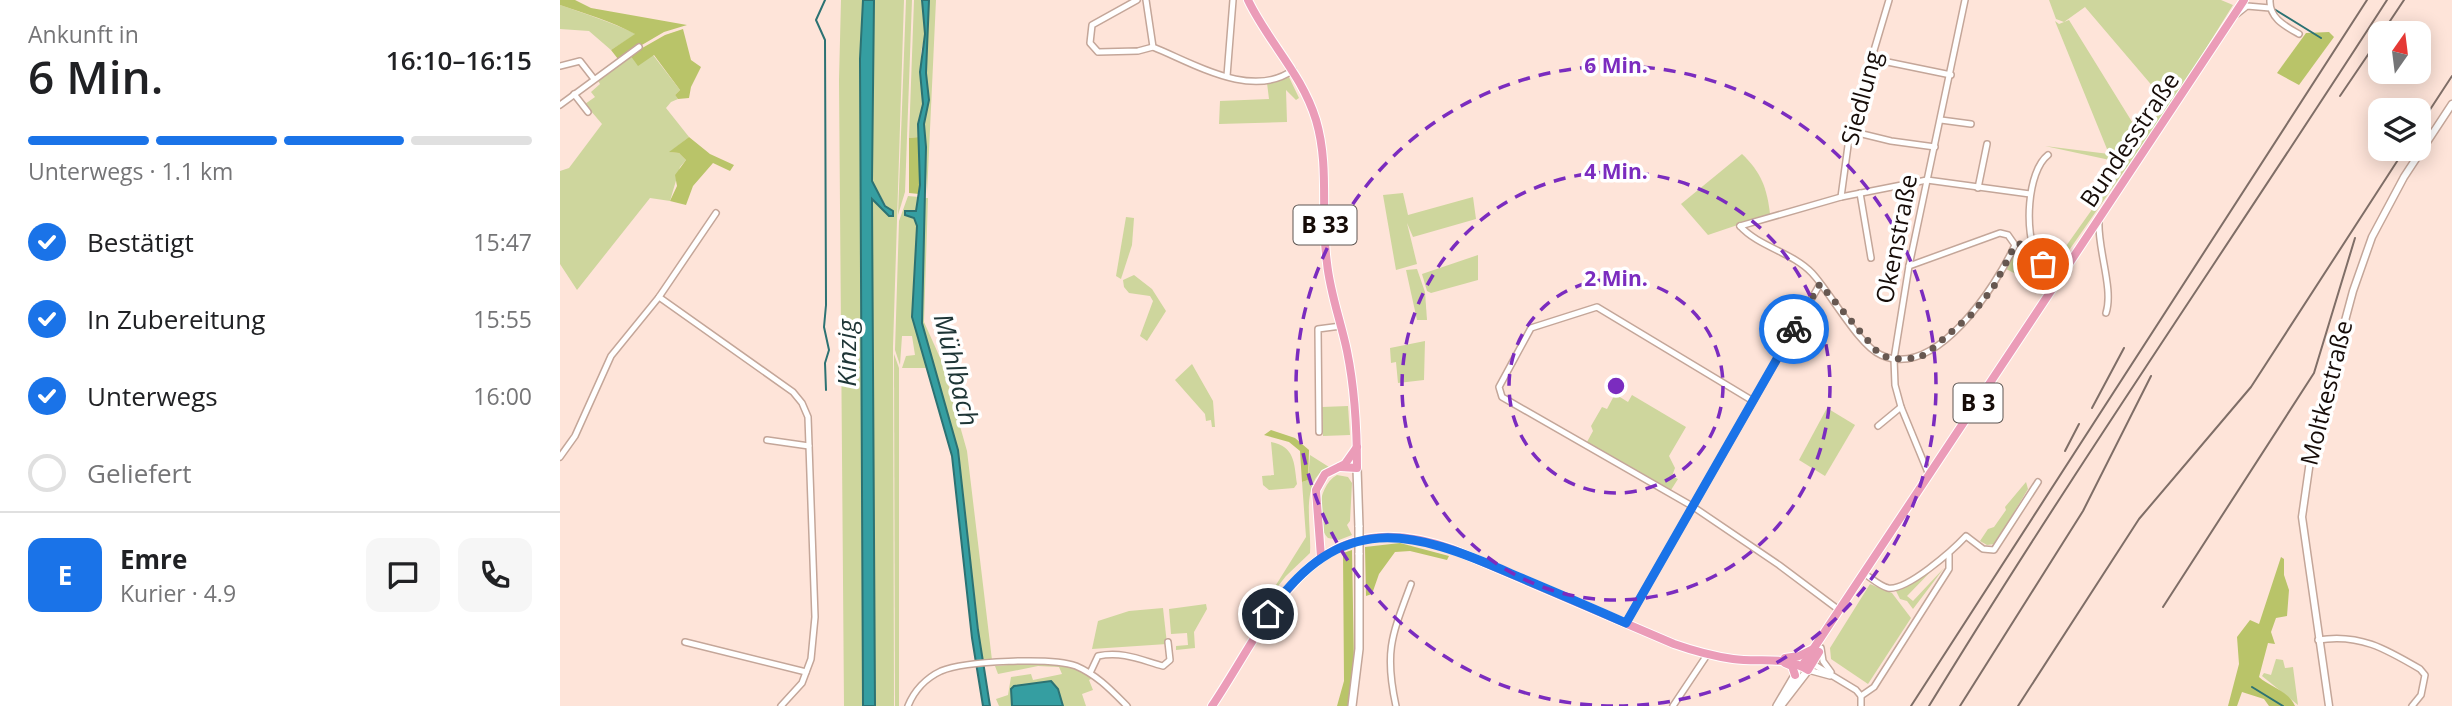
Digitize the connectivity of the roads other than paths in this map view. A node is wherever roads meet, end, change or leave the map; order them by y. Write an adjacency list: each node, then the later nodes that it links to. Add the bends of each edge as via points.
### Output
1 (1137, 0): 13 (street, via 1092,25 1090,43 1098,52)
2 (1146, 0): 13 (street)
3 (1233, 0): 18 (street)
4 (1248, 0): 16 (main road, B 33)
5 (1889, 0): 14 (street, Siedlung)
6 (1965, 0): 17 (street, Okenstraße)
7 (2244, 0): 10 (main road, Bundesstraße / B 3)
8 (2270, 0): 9 (street)
9 (2270, 8): 10 (street, via 2247,6); 11 (street, via 2279,22)
10 (2235, 15): 36 (main road, Bundesstraße / B 3)
11 (2299, 34)
12 (639, 47): 19 (street)
13 (1153, 47): 18 (street)
14 (1873, 59): 17 (street); 26 (street, Siedlung)
15 (560, 66): 19 (street, via 580,61)
16 (1293, 69): 18 (street, via 1259,81); 49 (main road, B 33, via 1320,137 1326,262)
17 (1951, 75): 24 (street, Okenstraße)
18 (1227, 76)
19 (594, 79): 20 (street)
20 (573, 94): 22 (street); 23 (street)
21 (2452, 104): 72 (street, Moltkestraße, via 2404,177 2372,237 2313,440 2302,517)
22 (560, 105)
23 (588, 112)
24 (1941, 120): 25 (street); 28 (street, Okenstraße)
25 (1971, 124)
26 (1850, 131): 28 (street); 34 (street, Siedlung)
27 (1987, 144): 31 (street)
28 (1935, 147): 30 (street, Okenstraße)
29 (2048, 155): 33 (street, via 2041,161)
30 (1927, 180): 31 (street); 32 (street); 44 (street, Okenstraße)
31 (1978, 188): 33 (street)
32 (1860, 193): 34 (street); 41 (street)
33 (2030, 194): 38 (street)
34 (1840, 197): 46 (street, via 1740,226 1805,267)
35 (716, 213): 47 (street)
36 (2099, 220): 37 (main road, Bundesstraße / B 3); 40 (street)
37 (2086, 238): 40 (street); 42 (main road, Bundesstraße / B 3)
38 (2031, 242): 39 (street); 43 (street)
39 (2015, 245): 44 (street, via 2000,233); 50 (street, via 1993,288 1972,314 1919,358)
40 (2099, 248): 48 (street)
41 (1871, 258)
42 (2072, 261): 43 (street, via 2055,267); 45 (main road, Bundesstraße / B 3)
43 (2043, 264): 45 (street)
44 (1909, 266): 50 (street, Okenstraße)
45 (2058, 282): 61 (main road, Bundesstraße / B 3)
46 (1820, 284): 50 (street, via 1865,341 1880,355); 51 (street)
47 (659, 297): 56 (street, via 798,397 808,417); 58 (street, via 602,370 575,436)
48 (2106, 313)
49 (1341, 326): 54 (street, via 1318,329); 57 (main road, B 33, via 1353,383)
50 (1894, 359): 52 (street, Okenstraße)
51 (1752, 401): 63 (street); 63 (street, via 1597,307 1531,328 1499,387 1500,394)
52 (1902, 407): 53 (street); 61 (street, Okenstraße)
53 (1878, 426)
54 (1319, 432)
55 (767, 440): 56 (street)
56 (808, 446): 79 (street, via 816,607)
57 (1357, 447): 59 (main road); 60 (main road, B 33)
58 (560, 457)
59 (1340, 467): 60 (main road); 64 (main road, via 1325,474 1316,491)
60 (1357, 468): 88 (main road, bridge, via 1359,649)
61 (1929, 475): 68 (main road, B 3)
62 (2038, 482): 66 (street, via 1994,550 1983,549 1965,537)
63 (1692, 506): 70 (street); 71 (street)
64 (1318, 539): 65 (main road); 67 (main road)
65 (1342, 546): 67 (main road); 71 (main road, via 1400,537 1437,543)
66 (1949, 555): 68 (street, via 1895,587); 83 (street, via 1949,569 1874,687)
67 (1321, 557): 87 (main road, via 1281,596)
68 (1865, 574): 70 (main road, B 3)
69 (1411, 584): 89 (street, via 1388,652)
70 (1840, 611): 75 (main road, B 3)
71 (1626, 623): 76 (main road)
72 (2318, 640): 93 (street, Moltkestraße); 94 (street, via 2346,637 2372,642 2420,669 2425,675 2421,695)
73 (685, 642): 79 (street)
74 (1168, 642): 80 (street, via 1170,660 1163,666 1112,654 1098,656)
75 (1820, 647): 78 (main road, B 3); 82 (street, via 1825,664)
76 (1707, 655): 77 (main road); 90 (street)
77 (1779, 660): 78 (main road); 81 (main road, via 1792,666)
78 (1806, 664): 81 (main road, B 3); 82 (street); 91 (main road)
79 (806, 672): 84 (street)
80 (1090, 673): 85 (street, via 1049,660 950,668 932,676); 86 (street)
81 (1795, 675): 91 (main road)
82 (1836, 677): 83 (street)
83 (1861, 696): 92 (street)
84 (781, 706)
85 (908, 706)
86 (1127, 706)
87 (1212, 706)
88 (1352, 706)
89 (1396, 706)
90 (1673, 706)
91 (1779, 706)
92 (1861, 706)
93 (2329, 706)
94 (2412, 706)

